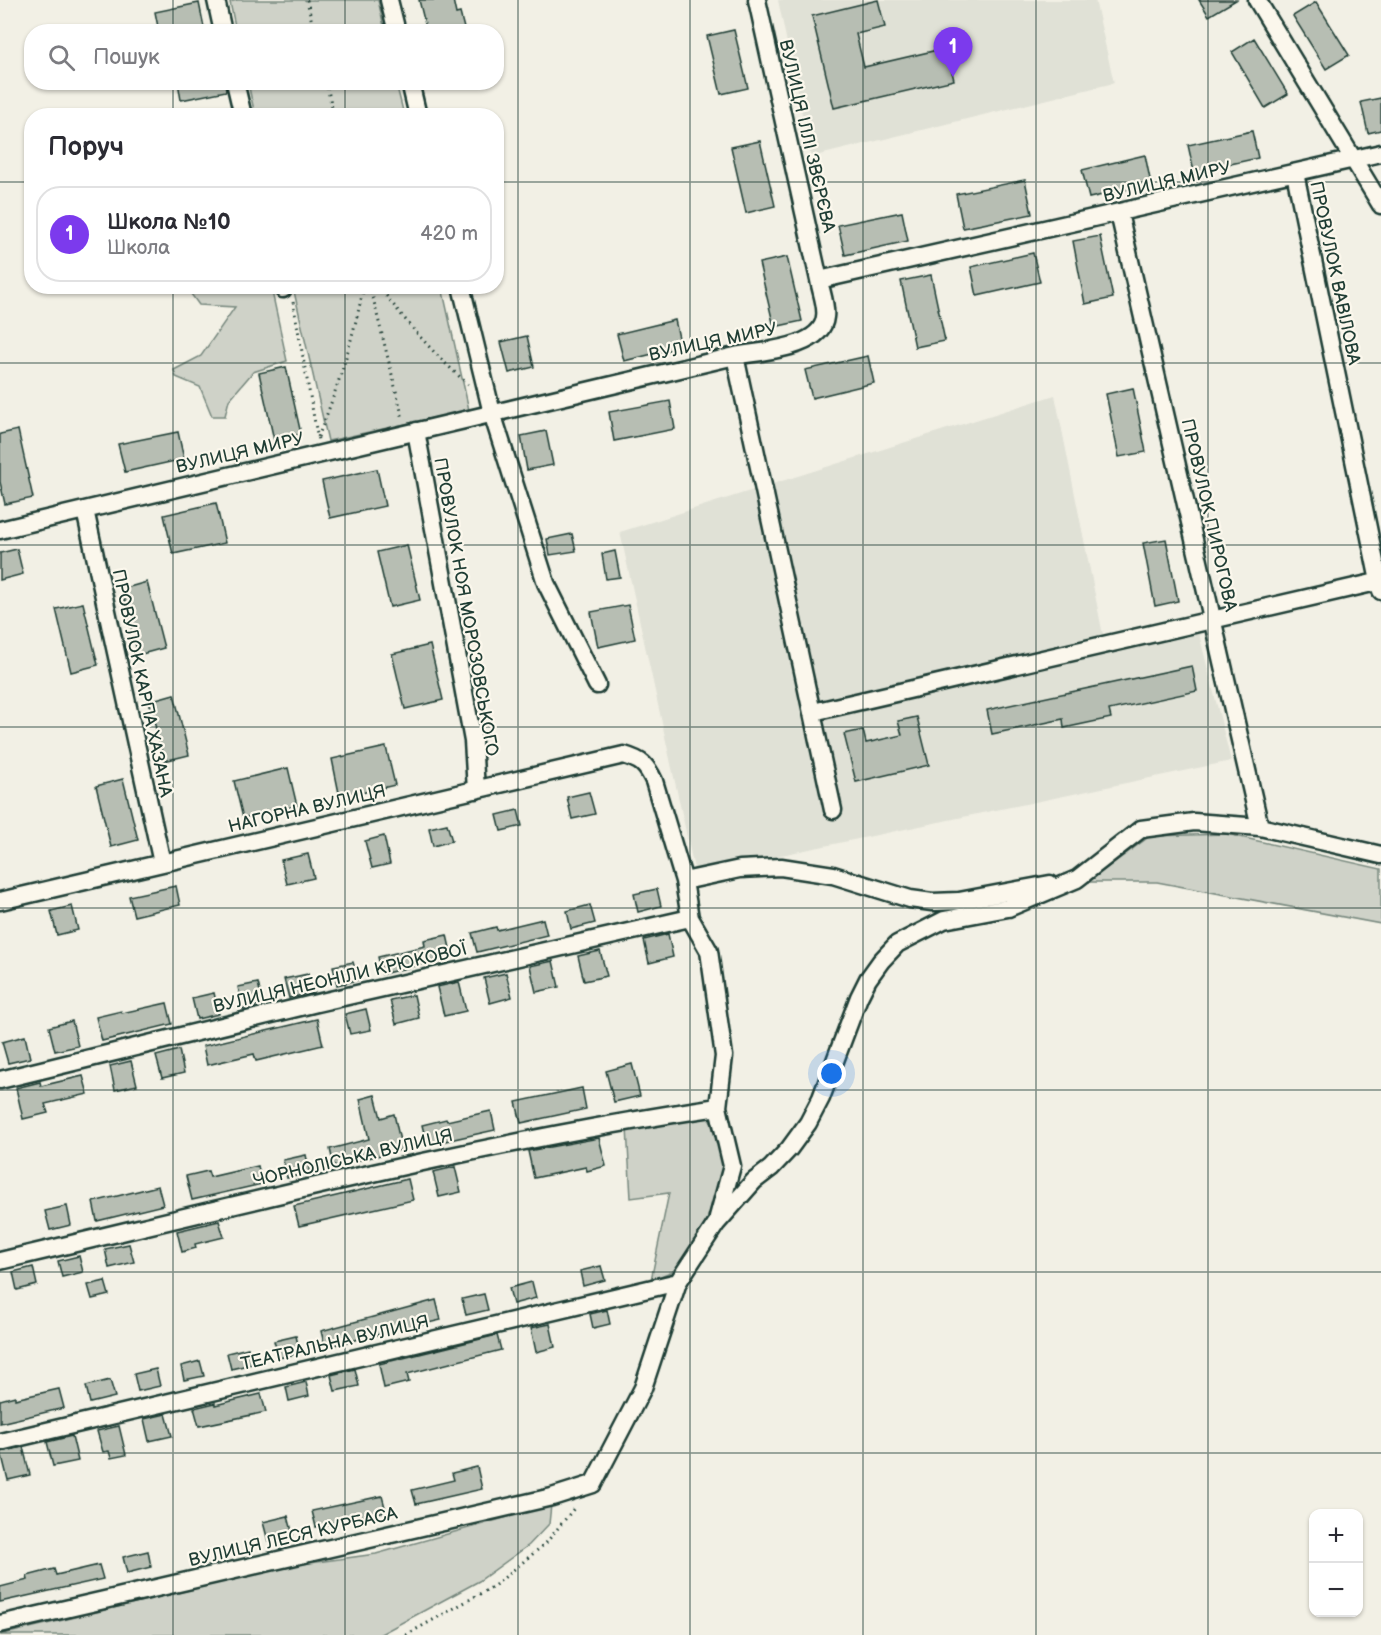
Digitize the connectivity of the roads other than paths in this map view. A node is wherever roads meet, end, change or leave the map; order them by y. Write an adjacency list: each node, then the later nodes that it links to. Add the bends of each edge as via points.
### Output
1 (216, 0): 5 (street)
2 (389, 0): 6 (street)
3 (757, 0): 16 (street, ВУЛИЦЯ ІЛЛІ ЗВЄРЄВА)
4 (1257, 0): 12 (street)
5 (221, 24)
6 (395, 24)
7 (237, 90): 9 (street)
8 (411, 90): 10 (street)
9 (241, 108)
10 (413, 108)
11 (1381, 153): 12 (street, ВУЛИЦЯ МИРУ)
12 (1353, 160): 13 (street, ВУЛИЦЯ МИРУ); 14 (street)
13 (1295, 173): 15 (street, ВУЛИЦЯ МИРУ); 23 (street, ПРОВУЛОК ВАВІЛОВА)
14 (1381, 205)
15 (1119, 213): 16 (street, ВУЛИЦЯ МИРУ); 24 (street, ПРОВУЛОК ПИРОГОВА)
16 (819, 280): 18 (street, ВУЛИЦЯ МИРУ, via 826,315 816,335 804,342)
17 (463, 294): 19 (street)
18 (735, 356): 19 (street, ВУЛИЦЯ МИРУ); 26 (street)
19 (491, 408): 20 (street, ВУЛИЦЯ МИРУ); 25 (street, via 546,583)
20 (411, 432): 21 (street, ВУЛИЦЯ МИРУ, via 319,446); 27 (street, ПРОВУЛОК НОЯ МОРОЗОВСЬКОГО, via 473,741)
21 (85, 510): 22 (street, ВУЛИЦЯ МИРУ); 31 (street, ПРОВУЛОК КАРПА ХАЗАНА)
22 (0, 530)
23 (1380, 584): 24 (street)
24 (1213, 620): 26 (street); 29 (street, ПРОВУЛОК ПИРОГОВА)
25 (597, 685)
26 (813, 712): 28 (street)
27 (476, 790): 31 (street, НАГОРНА ВУЛИЦЯ); 33 (street, НАГОРНА ВУЛИЦЯ, via 624,755 637,759 648,767 654,781)
28 (833, 810)
29 (1260, 826): 30 (street); 32 (street, via 1194,822 1141,829)
30 (1381, 855)
31 (162, 863): 34 (street, НАГОРНА ВУЛИЦЯ)
32 (1077, 879): 33 (street, via 959,901 932,902 833,875 782,867 740,869); 39 (street, via 1008,908 944,920 897,944 868,979 859,997 808,1123)
33 (684, 881): 35 (street)
34 (0, 901)
35 (690, 918): 36 (street, ВУЛИЦЯ НЕОНІЛИ КРЮКОВОЇ); 37 (street, via 709,951 724,1056)
36 (0, 1080)
37 (718, 1107): 38 (street); 41 (street, ЧОРНОЛІСЬКА ВУЛИЦЯ, via 466,1152)
38 (732, 1166): 39 (street, via 744,1175); 40 (street)
39 (763, 1174): 40 (street)
40 (716, 1224): 42 (street)
41 (0, 1261)
42 (678, 1282): 43 (street, ТЕАТРАЛЬНА ВУЛИЦЯ); 44 (street, ВУЛИЦЯ ЛЕСЯ КУРБАСА, via 644,1388 593,1484 540,1500)
43 (0, 1442)
44 (0, 1624)

